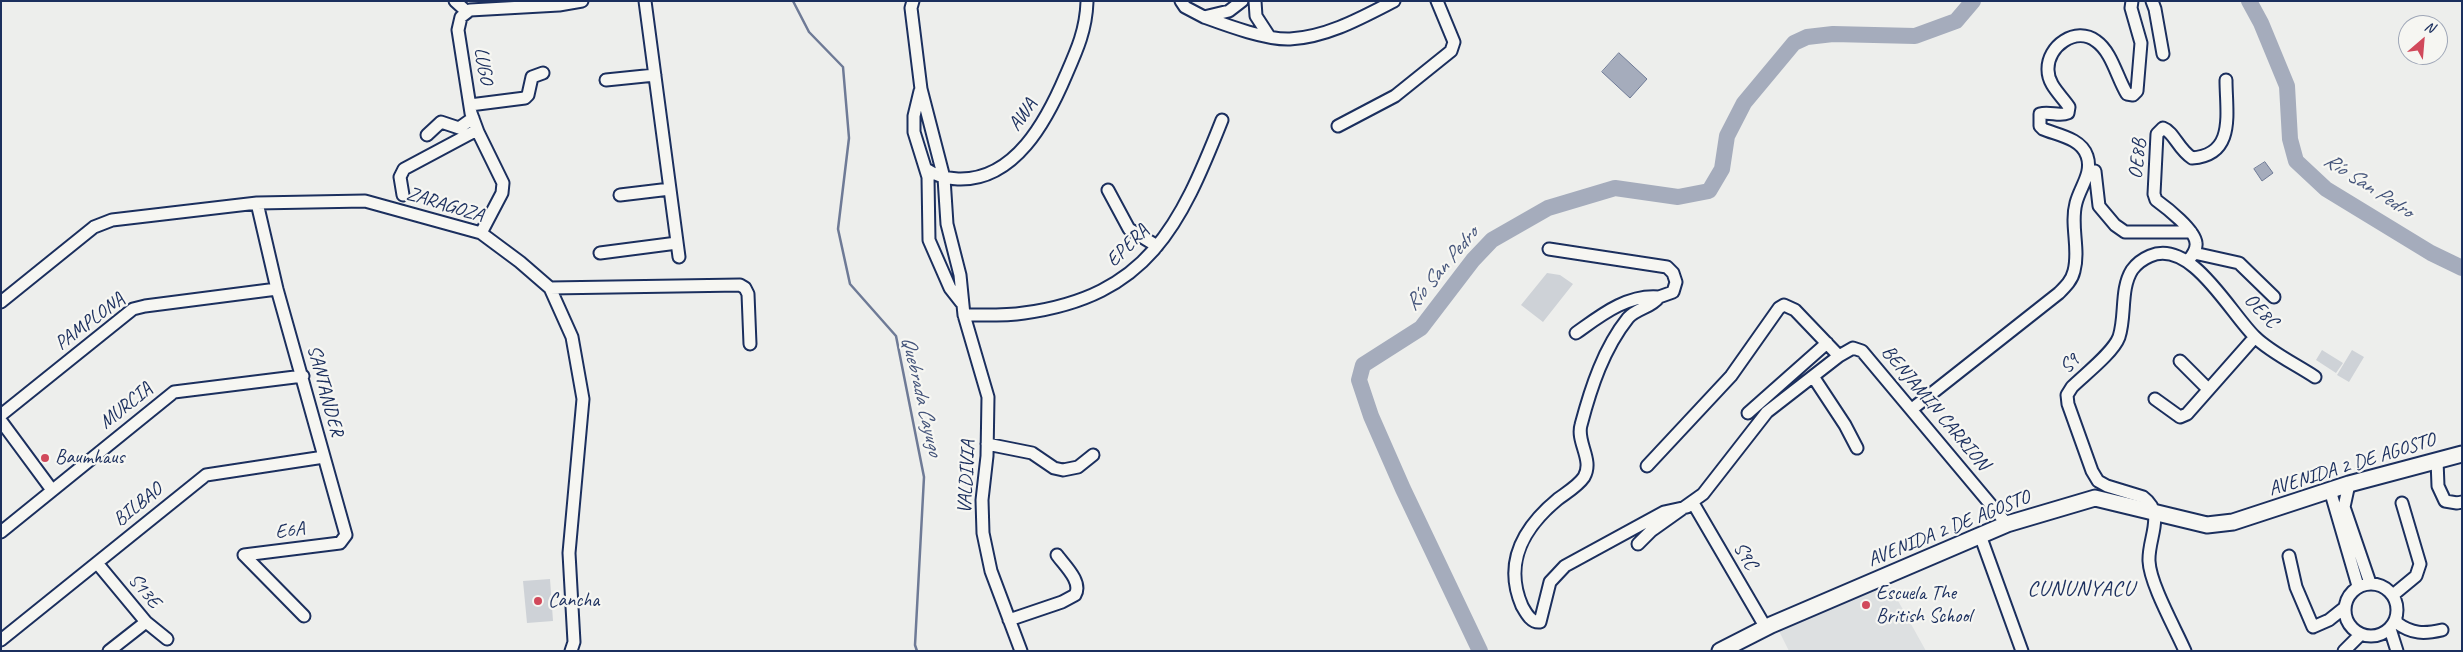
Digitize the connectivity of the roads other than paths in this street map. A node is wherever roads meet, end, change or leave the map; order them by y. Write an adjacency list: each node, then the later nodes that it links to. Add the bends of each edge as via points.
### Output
1 (456, 1): 13 (street)
2 (582, 1): 13 (street)
3 (645, 1): 18 (street)
4 (913, 1): 21 (street, VALDIVIA, via 911,8)
5 (1180, 1): 14 (street)
6 (1242, 1): 14 (street, via 1229,10)
7 (1254, 1): 15 (street, via 1256,16)
8 (1394, 1): 15 (street, via 1344,26 1318,34 1290,39)
9 (1437, 1): 25 (street, via 1454,42 1451,51 1395,96)
10 (2132, 1): 61 (street, via 2141,43 2133,95 2127,94 2122,86 2106,50 2086,36 2070,37 2062,42 2047,68 2056,92 2069,107 2068,113 2063,115 2040,114 2040,126 2083,148 2089,164 2074,212 2076,260 2070,282)
11 (2152, 1): 16 (street)
12 (1087, 2): 29 (street, AWA, via 1083,36 1056,100 1026,145 1006,163 980,176)
13 (466, 11): 22 (street, LUGO, via 459,21 458,30)
14 (1204, 17): 15 (street)
15 (1269, 36)
16 (2163, 54)
17 (543, 73): 22 (street, via 532,77 525,98)
18 (655, 75): 19 (street); 30 (street)
19 (606, 80)
20 (2226, 80): 35 (street, OE8B, via 2225,134 2222,144 2211,155 2192,158 2182,152 2169,130 2163,128 2157,134 2156,200)
21 (921, 89): 27 (street, VALDIVIA, via 914,116 914,132); 29 (street, VALDIVIA)
22 (470, 105): 24 (street, LUGO)
23 (1222, 120): 38 (street, EPERA, via 1192,193)
24 (475, 124): 26 (street, via 459,128 441,122); 32 (street, via 404,169 400,177); 36 (street, LUGO, via 503,189)
25 (1338, 126)
26 (426, 135)
27 (926, 169): 29 (street, AWA); 48 (street, VALDIVIA, via 929,240 950,288)
28 (2095, 171): 35 (street, via 2099,206 2125,232)
29 (944, 178): 48 (street, VALDIVIA, via 947,224 960,275)
30 (670, 189): 33 (street); 37 (street)
31 (1108, 190): 38 (street, via 1128,229)
32 (403, 195)
33 (620, 195)
34 (257, 203): 36 (street, ZARAGOZA, via 354,199); 44 (street, SANTANDER); 47 (street, ZARAGOZA, via 112,220 94,227)
35 (2191, 232): 42 (street, via 2196,243)
36 (481, 233): 43 (street, ZARAGOZA)
37 (677, 243): 40 (street); 41 (street)
38 (1157, 246): 49 (street, EPERA, via 1128,276 1079,301 1024,314)
39 (1549, 249): 45 (street, via 1667,267 1676,282 1673,292)
40 (600, 253)
41 (679, 257)
42 (2191, 257): 46 (street, via 2239,262); 51 (street, OE8C); 78 (street, S9, via 2158,252 2140,260 2127,283 2118,338 2067,395 2098,481 2143,496)
43 (550, 288): 53 (street, via 740,286 748,294); 101 (street, ZARAGOZA, via 572,337 583,399 569,553 574,642)
44 (277, 289): 56 (street, SANTANDER); 63 (street, PAMPLONA, via 133,309)
45 (1659, 297): 50 (street, via 1637,298 1616,306); 77 (street, via 1629,317 1613,337 1602,362 1579,432 1587,463 1583,477 1541,514 1523,537 1515,572 1526,613 1531,620 1540,622 1550,582 1564,566 1664,512)
46 (2274, 297)
47 (1, 302)
48 (961, 302): 49 (street, VALDIVIA)
49 (964, 316): 65 (street, VALDIVIA, via 988,397)
50 (1576, 333)
51 (2255, 337): 57 (street, OE8C); 59 (street)
52 (1827, 343): 54 (street); 62 (street); 71 (street, via 1795,310 1784,305 1779,308 1731,376)
53 (750, 344)
54 (1840, 356): 58 (street); 61 (street, BENJAMIN CARRION, via 1853,348 1862,351)
55 (2180, 361): 59 (street)
56 (302, 376): 69 (street, SANTANDER); 73 (street, MURCIA, via 174,392)
57 (2316, 377)
58 (1814, 378): 66 (street); 77 (street, via 1767,412 1703,494)
59 (2208, 389): 60 (street, via 2180,418)
60 (2155, 399)
61 (1912, 409): 79 (street, BENJAMIN CARRION)
62 (1748, 412)
63 (1, 415)
64 (1, 421): 73 (street)
65 (987, 444): 68 (street, via 1032,453 1054,468 1063,470 1078,468); 92 (street, VALDIVIA, via 983,533 991,571)
66 (1857, 448)
67 (2462, 454): 70 (main road, AVENIDA 2 DE AGOSTO)
68 (1093, 455)
69 (324, 457): 82 (street, SANTANDER, via 346,535); 86 (street, BILBAO, via 206,475)
70 (2437, 460): 72 (main road, AVENIDA 2 DE AGOSTO); 75 (street, via 2438,486 2445,501)
71 (1647, 466)
72 (2350, 484): 74 (main road, AVENIDA 2 DE AGOSTO); 87 (street, via 2344,508)
73 (52, 490): 80 (street, MURCIA)
74 (2330, 490): 78 (main road, AVENIDA 2 DE AGOSTO, via 2232,522 2207,526); 88 (street)
75 (2462, 502)
76 (2402, 503): 89 (street, via 2420,564 2416,576)
77 (1690, 505): 83 (street, via 1651,531); 95 (street, S9C)
78 (2156, 514): 79 (main road, AVENIDA 2 DE AGOSTO, via 2095,498); 105 (street, via 2149,561 2152,578)
79 (2007, 524): 81 (main road, AVENIDA 2 DE AGOSTO)
80 (1, 532)
81 (1980, 535): 95 (main road, AVENIDA 2 DE AGOSTO); 104 (street)
82 (340, 543): 91 (street, E6A, via 244,555)
83 (1638, 544)
84 (1057, 555): 92 (street, via 1076,581 1075,594 1062,602)
85 (2289, 556): 90 (street, via 2296,588 2313,627)
86 (97, 563): 93 (street, S13E); 99 (street, BILBAO)
87 (2370, 583): 88 (street); 89 (street, via 2385,587)
88 (2358, 586): 90 (street, via 2347,598)
89 (2393, 595): 94 (street, via 2397,605)
90 (2344, 608): 97 (street, via 2346,619)
91 (304, 616)
92 (1009, 620): 102 (street, VALDIVIA)
93 (146, 622): 98 (street, S13E); 100 (street)
94 (2393, 624): 96 (street, via 2396,622 2414,632); 97 (street, via 2372,636); 107 (street)
95 (1766, 628): 103 (main road, AVENIDA 2 DE AGOSTO)
96 (2442, 630)
97 (2361, 634): 106 (street)
98 (167, 639)
99 (1, 640)
100 (109, 651)
101 (571, 651)
102 (1021, 651)
103 (1720, 651)
104 (2022, 651)
105 (2185, 651)
106 (2344, 651)
107 (2397, 651)

